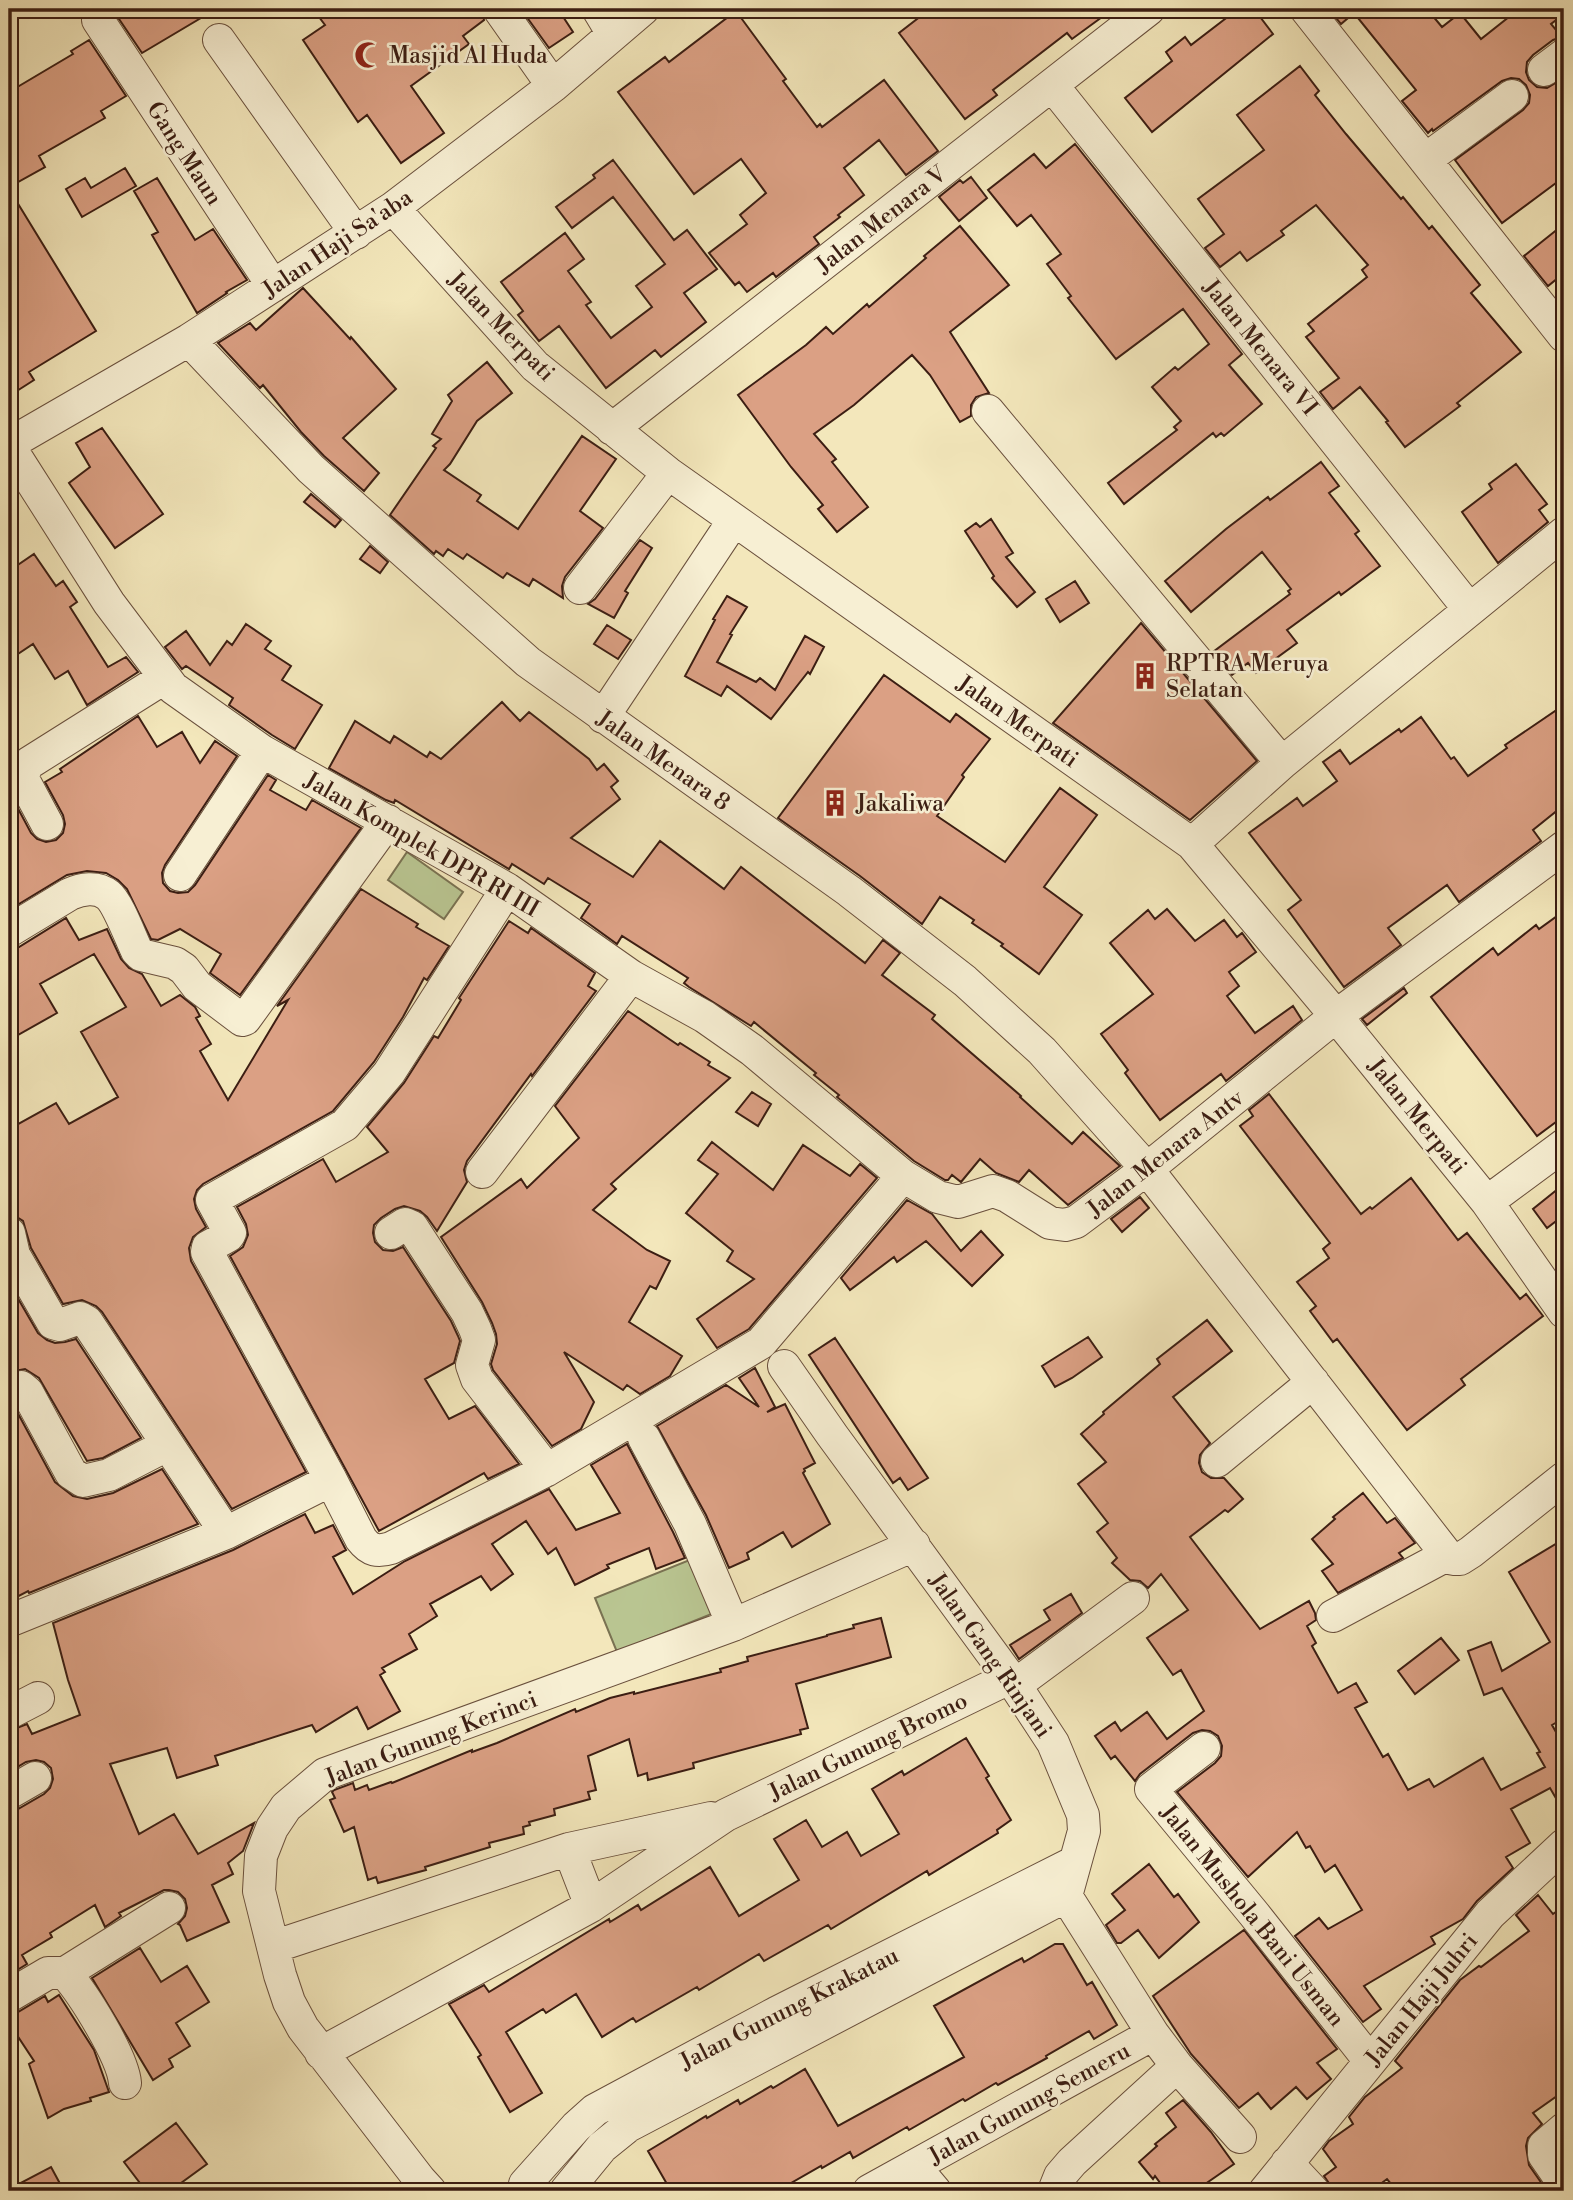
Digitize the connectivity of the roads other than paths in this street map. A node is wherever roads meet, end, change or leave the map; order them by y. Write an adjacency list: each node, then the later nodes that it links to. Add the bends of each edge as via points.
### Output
1 (499, 9): 9 (street)
2 (643, 9): 6 (street, Jalan Haji Sa'aba)
3 (1149, 9): 8 (street, Jalan Menara V)
4 (1306, 9): 11 (street)
5 (98, 20): 14 (street, Gang Maun)
6 (605, 22): 9 (street, Jalan Haji Sa'aba)
7 (219, 40): 13 (street)
8 (1052, 85): 18 (street, Jalan Menara V); 24 (street, Jalan Menara VI)
9 (552, 86): 12 (street, Jalan Haji Sa'aba)
10 (1512, 96): 11 (street)
11 (1425, 160): 15 (street)
12 (393, 208): 13 (street, Jalan Haji Sa'aba); 18 (street, Jalan Merpati, via 535,366)
13 (356, 233): 14 (street, Jalan Haji Sa'aba)
14 (273, 286): 16 (street, Jalan Haji Sa'aba)
15 (1564, 336)
16 (189, 340): 19 (street, Jalan Haji Sa'aba); 26 (street, Jalan Menara 8, via 311,469 528,662)
17 (988, 411): 28 (street)
18 (612, 429): 20 (street, Jalan Merpati)
19 (9, 445): 25 (street, Jalan Komplek DPR RI III, via 109,603)
20 (668, 473): 21 (street, Jalan Merpati); 23 (street)
21 (734, 520): 26 (street); 31 (street, Jalan Merpati)
22 (1564, 533): 24 (street)
23 (579, 588)
24 (1469, 609): 28 (street)
25 (164, 678): 27 (street, Jalan Komplek DPR RI III); 30 (street, via 29,763 23,779)
26 (603, 717): 39 (street, Jalan Menara 8, via 849,891 965,981 1042,1051)
27 (262, 751): 29 (street, Jalan Komplek DPR RI III); 33 (street)
28 (1282, 764): 31 (street)
29 (388, 821): 34 (street, Jalan Komplek DPR RI III); 35 (street, via 242,1020 197,986 175,962 141,955 114,903 101,891 70,894)
30 (47, 824)
31 (1192, 844): 37 (street, Jalan Merpati)
32 (1564, 847): 37 (street, Jalan Menara Antv)
33 (180, 875)
34 (508, 888): 36 (street, Jalan Komplek DPR RI III); 54 (street, via 389,1073 345,1125 212,1200 230,1233 207,1252)
35 (9, 931)
36 (631, 976): 40 (street); 41 (street, Jalan Komplek DPR RI III, via 743,1044)
37 (1336, 1016): 39 (street, Jalan Menara Antv); 42 (street, Jalan Merpati)
38 (1564, 1145): 42 (street)
39 (1147, 1169): 41 (street, Jalan Menara Antv, via 1076,1222 1065,1225 1050,1223 993,1191 958,1202 938,1197); 47 (street, Jalan Menara 8)
40 (482, 1172)
41 (903, 1176): 52 (street, via 761,1343)
42 (1487, 1202): 45 (street, Jalan Merpati)
43 (9, 1233): 50 (street, via 14,1255 53,1323 85,1320)
44 (391, 1233): 52 (street, via 405,1224 412,1227 475,1329 479,1340 472,1365 477,1380)
45 (1564, 1312)
46 (784, 1366): 56 (street, Jalan Gang Rinjani)
47 (1312, 1382): 51 (street); 57 (street, Jalan Menara 8)
48 (9, 1391): 50 (street, via 21,1387 27,1392 71,1473 83,1481 109,1475)
49 (643, 1438): 61 (street, via 690,1524)
50 (167, 1444): 55 (street)
51 (1217, 1461)
52 (547, 1470): 54 (street, via 383,1551 367,1547 361,1539)
53 (1564, 1478): 57 (street, via 1471,1552 1460,1559)
54 (331, 1480): 55 (street)
55 (226, 1533): 60 (street)
56 (914, 1545): 61 (street, Jalan Gunung Kerinci); 62 (street, Jalan Gang Rinjani)
57 (1447, 1555): 59 (street)
58 (1133, 1598): 62 (street, Jalan Gunung Bromo)
59 (1333, 1616)
60 (9, 1621)
61 (733, 1625): 73 (street, Jalan Gunung Kerinci, via 325,1774 286,1807 261,1856 259,1891)
62 (1012, 1681): 66 (street, Jalan Gunung Bromo); 69 (street, Jalan Gang Rinjani, via 1053,1743 1083,1815 1084,1831)
63 (38, 1698): 64 (street)
64 (9, 1713)
65 (1204, 1748): 79 (street, Jalan Mushola Bani Usman, via 1151,1789)
66 (726, 1815): 68 (street, Jalan Gunung Bromo); 71 (street, Jalan Gunung Bromo)
67 (1564, 1845): 79 (street, Jalan Haji Juhri, via 1490,1914)
68 (569, 1849): 71 (street); 73 (street, Jalan Gunung Bromo)
69 (1075, 1862): 70 (street, Jalan Gang Rinjani); 76 (street, Jalan Gunung Krakatau)
70 (1066, 1896): 76 (street, Jalan Gunung Krakatau); 77 (street)
71 (591, 1906): 78 (street, Jalan Gunung Bromo)
72 (169, 1908): 74 (street)
73 (273, 1947): 78 (street, Jalan Gunung Kerinci, via 289,2002)
74 (65, 1973): 75 (street, via 48,1973); 81 (street, via 120,2061)
75 (9, 1996)
76 (784, 2026): 87 (street, Jalan Gunung Krakatau, via 595,2110); 90 (street, Jalan Gunung Krakatau, via 628,2126 603,2147)
77 (1153, 2034): 80 (street); 85 (street, Jalan Gunung Semeru)
78 (321, 2053): 88 (street, Jalan Gunung Kerinci)
79 (1370, 2061): 84 (street, Jalan Haji Juhri)
80 (1177, 2066): 83 (street); 93 (street, via 1072,2162)
81 (125, 2083)
82 (1564, 2129): 86 (street, via 1544,2146 1544,2155)
83 (1240, 2137)
84 (1287, 2163): 94 (street, Jalan Haji Juhri); 95 (street)
85 (914, 2166): 91 (street, Jalan Gunung Semeru); 92 (street)
86 (1564, 2184)
87 (518, 2188): 89 (street, via 539,2183)
88 (430, 2191)
89 (556, 2191)
90 (566, 2191)
91 (869, 2191)
92 (935, 2191)
93 (1054, 2191)
94 (1265, 2191)
95 (1313, 2191)

